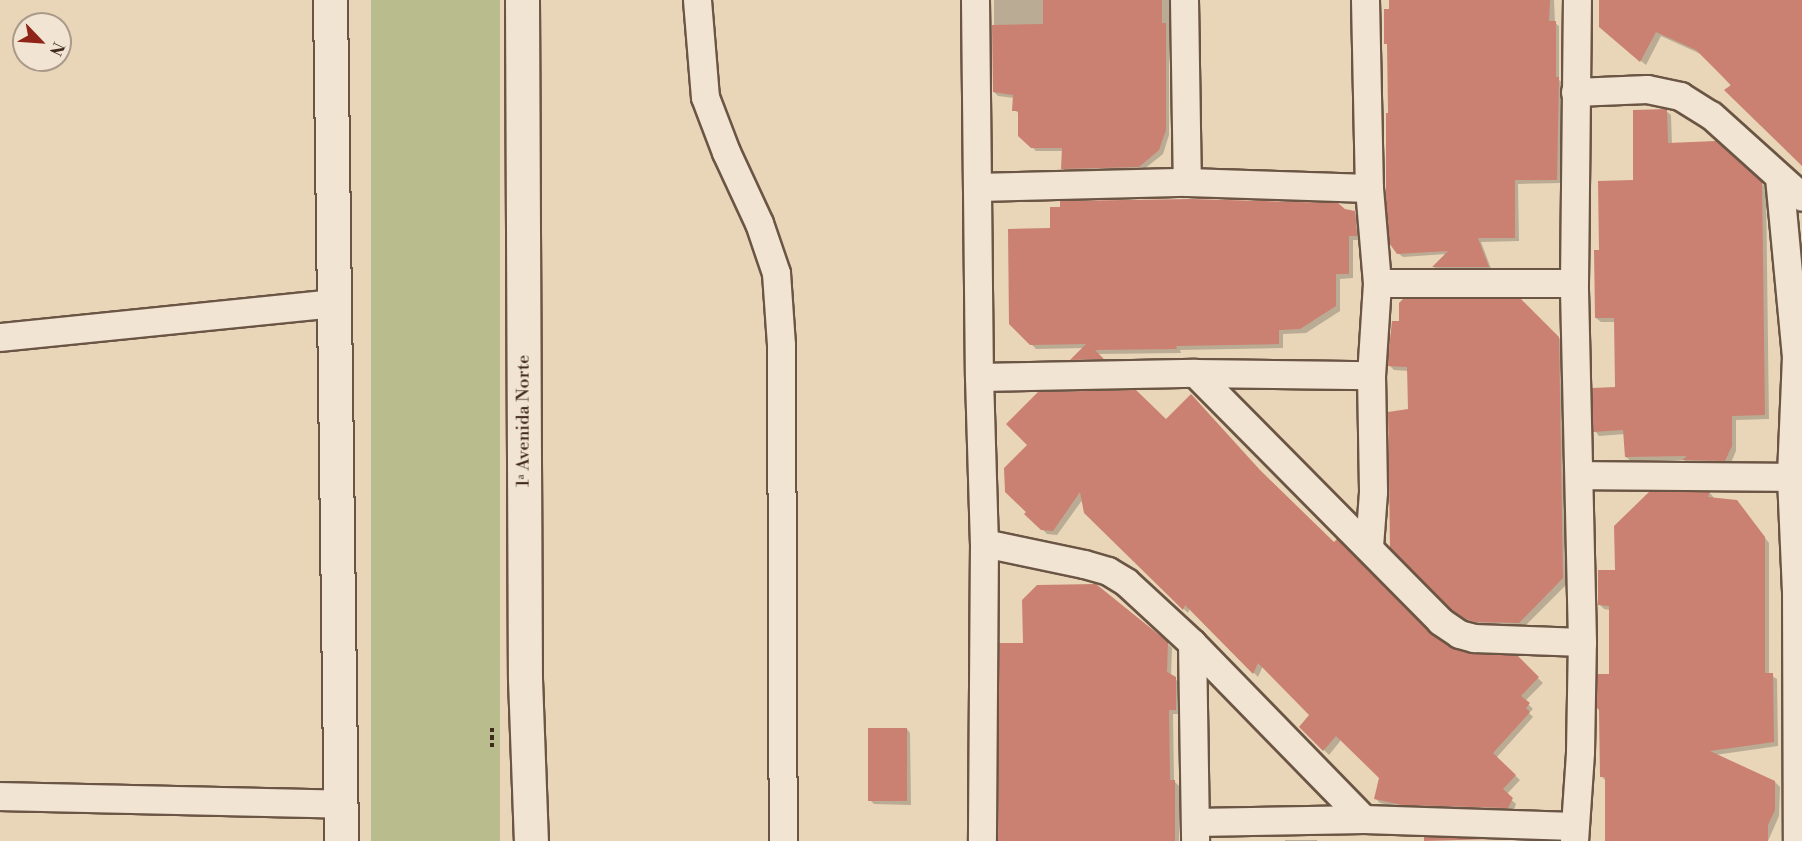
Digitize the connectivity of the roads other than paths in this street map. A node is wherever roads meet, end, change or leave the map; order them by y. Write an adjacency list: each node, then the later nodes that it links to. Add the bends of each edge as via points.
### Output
1 (330, 0): 16 (main road)
2 (522, 0): 35 (main road, 1ᵃ Avenida Norte, via 525,667)
3 (697, 0): 36 (street, via 705,97 776,273 781,357)
4 (975, 0): 11 (street)
5 (1184, 0): 10 (street)
6 (1365, 0): 12 (street)
7 (1576, 0): 8 (street)
8 (1575, 92): 9 (street, via 1647,89 1680,96 1711,115); 15 (street)
9 (1779, 177): 13 (street); 18 (street)
10 (1187, 182): 11 (street); 12 (street)
11 (977, 187): 21 (street)
12 (1369, 188): 14 (street)
13 (1802, 197)
14 (1377, 283): 15 (street); 20 (street)
15 (1574, 283): 22 (street)
16 (333, 303): 17 (street); 30 (main road)
17 (0, 337)
18 (1799, 356): 23 (street)
19 (1195, 373): 20 (street); 21 (street); 25 (street)
20 (1371, 375): 25 (street, via 1373,492)
21 (978, 377): 24 (street)
22 (1579, 475): 23 (street); 27 (street)
23 (1791, 477): 26 (street)
24 (984, 543): 28 (street, via 1108,571 1126,582); 37 (street)
25 (1369, 547): 27 (street, via 1440,621 1459,634 1474,638)
26 (1799, 590): 38 (street)
27 (1582, 642): 33 (street)
28 (1192, 643): 31 (street); 32 (street)
29 (0, 796): 30 (street)
30 (341, 804): 34 (main road)
31 (1364, 819): 32 (street); 33 (street)
32 (1195, 831)
33 (1574, 833)
34 (341, 841)
35 (531, 841)
36 (783, 841)
37 (982, 841)
38 (1797, 841)

